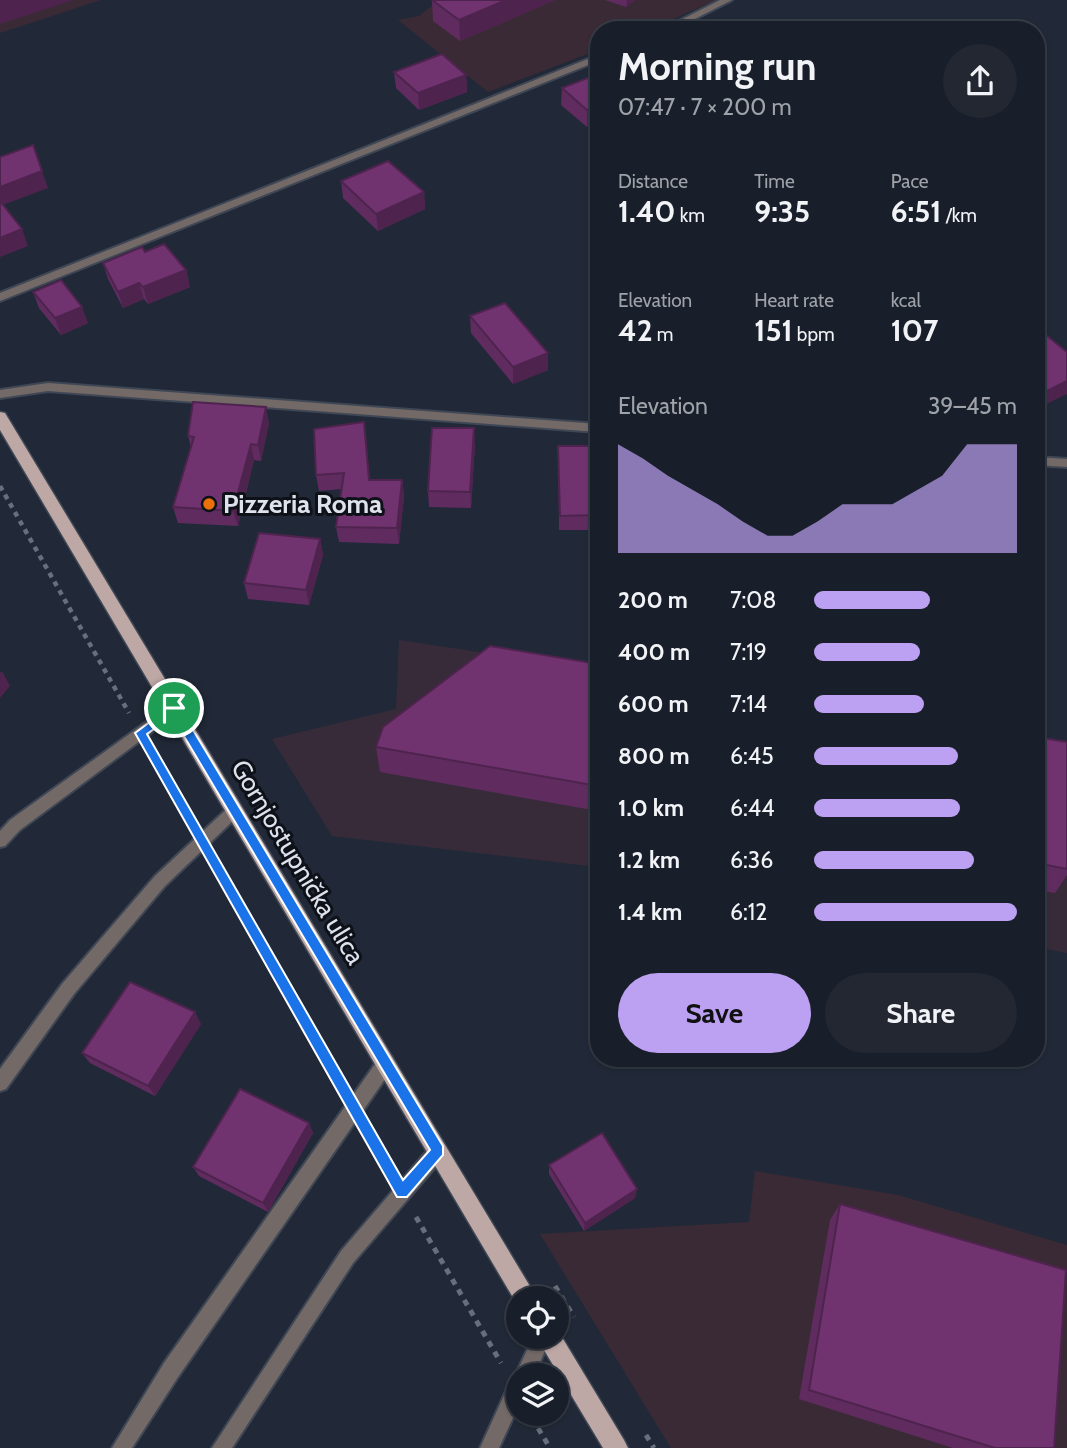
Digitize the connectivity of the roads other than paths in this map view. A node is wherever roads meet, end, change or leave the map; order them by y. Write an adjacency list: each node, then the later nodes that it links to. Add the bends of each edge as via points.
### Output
1 (727, 0): 2 (street)
2 (684, 21)
3 (590, 61): 4 (street)
4 (0, 297)
5 (0, 394): 7 (street, via 48,387)
6 (0, 417): 10 (main road, Gornjostupnička ulica)
7 (590, 427)
8 (1045, 462): 9 (street)
9 (1067, 463)
10 (174, 708): 11 (main road, Gornjostupnička ulica); 12 (street, via 15,825)
11 (235, 810): 13 (main road, Gornjostupnička ulica); 14 (street, via 160,881 68,989)
12 (0, 841)
13 (386, 1063): 15 (main road, Gornjostupnička ulica); 19 (street)
14 (0, 1083)
15 (438, 1151): 16 (main road, Gornjostupnička ulica); 20 (street, via 346,1257)
16 (519, 1286)
17 (556, 1349): 22 (main road)
18 (506, 1412): 21 (street)
19 (121, 1448)
20 (221, 1448)
21 (489, 1448)
22 (616, 1448)

